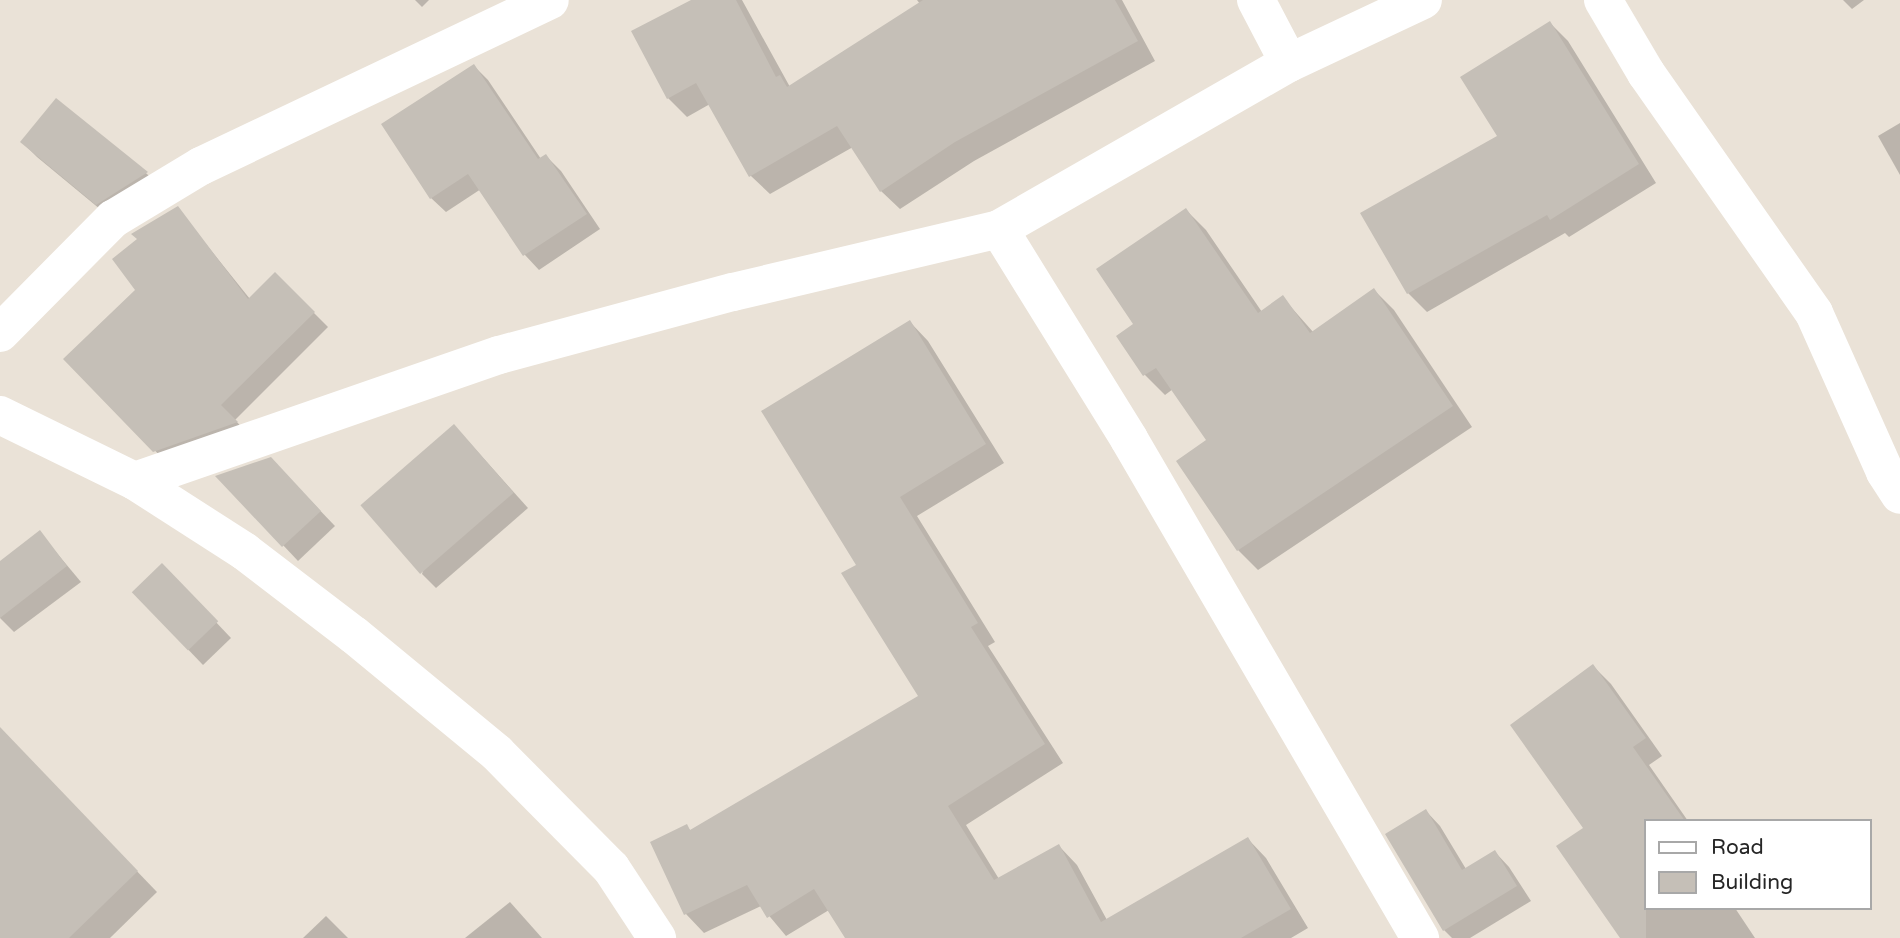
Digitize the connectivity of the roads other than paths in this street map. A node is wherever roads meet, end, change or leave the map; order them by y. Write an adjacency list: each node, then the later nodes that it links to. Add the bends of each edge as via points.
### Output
1 (550, 0): 7 (street, via 201,166 113,219)
2 (1256, 0): 5 (street)
3 (1423, 0): 5 (street)
4 (1603, 0): 10 (street, via 1646,73 1814,313)
5 (1289, 63): 6 (street)
6 (999, 229): 9 (street, via 733,292 499,355); 12 (street, via 1129,439)
7 (0, 334)
8 (0, 415): 9 (street)
9 (135, 481): 11 (street, via 244,551 497,753 611,868)
10 (1900, 495)
11 (657, 938)
12 (1420, 938)

